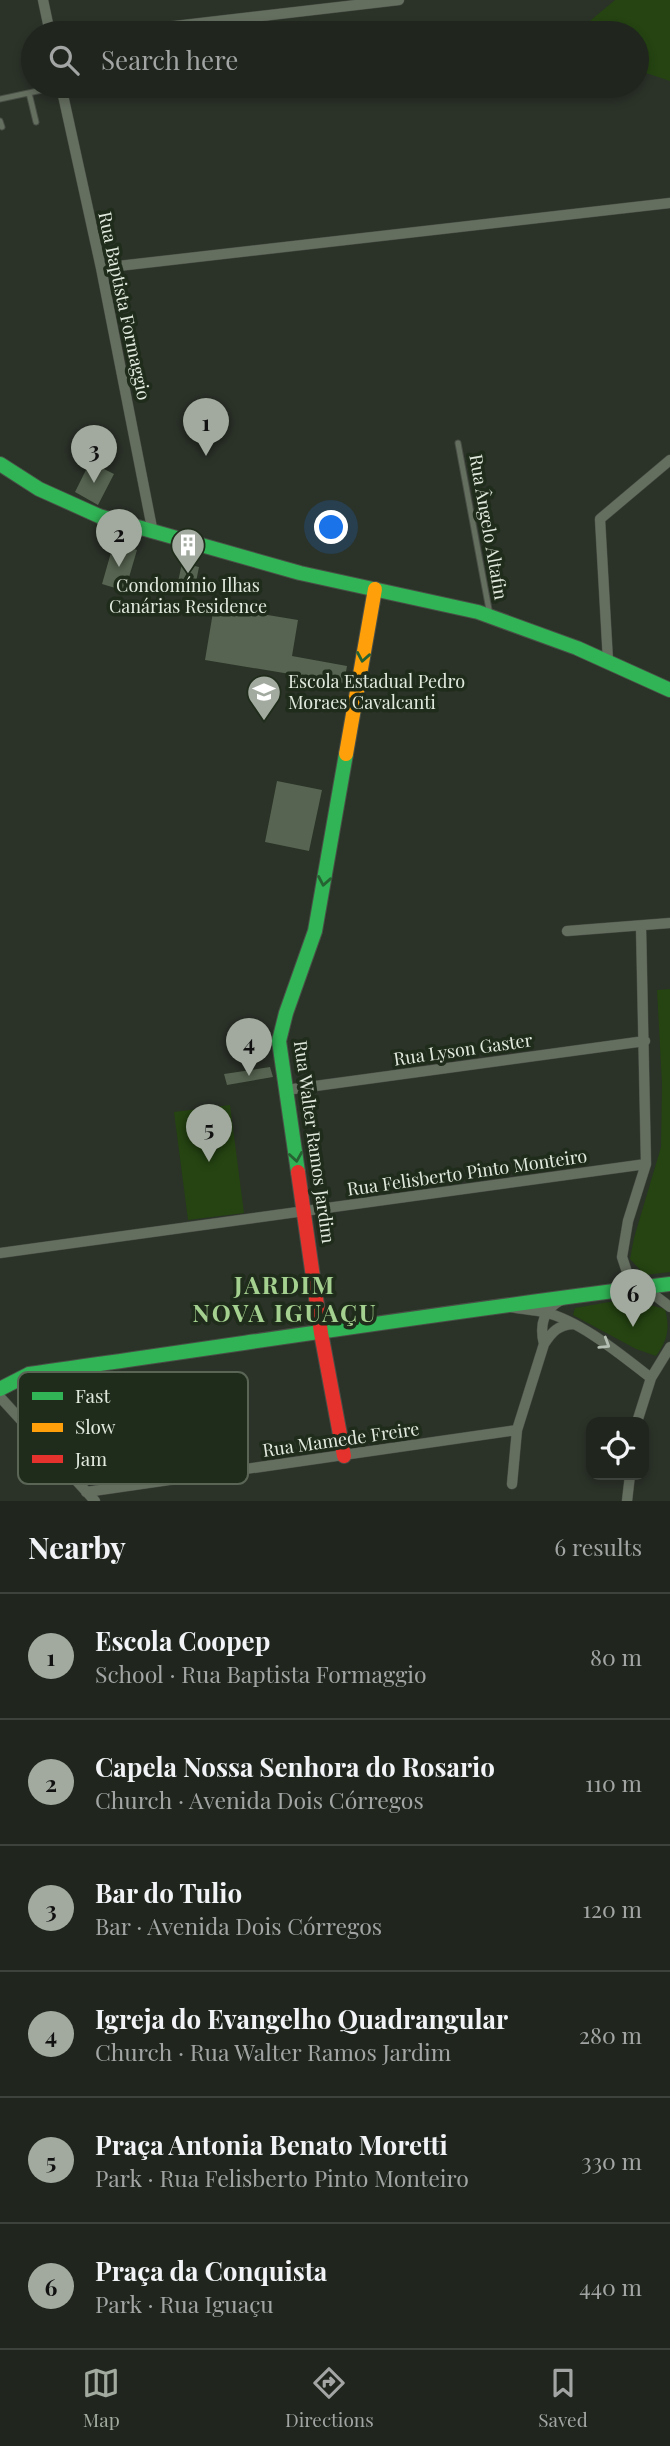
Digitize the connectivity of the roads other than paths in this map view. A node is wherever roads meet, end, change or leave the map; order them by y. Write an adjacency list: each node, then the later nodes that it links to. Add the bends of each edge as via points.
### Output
1 (43, 0): 3 (street)
2 (399, 0): 4 (street)
3 (47, 21)
4 (218, 21)
5 (21, 95): 8 (lane)
6 (30, 98): 9 (lane)
7 (64, 98): 11 (street, Rua Baptista Formaggio)
8 (0, 99)
9 (36, 122)
10 (670, 203): 11 (street)
11 (101, 268): 15 (street, Rua Baptista Formaggio)
12 (458, 443): 17 (lane, Rua Ângelo Altafin)
13 (670, 460): 18 (street, via 600,519)
14 (0, 464): 15 (street, via 39,489 99,516)
15 (153, 533): 16 (street)
16 (375, 589): 17 (street); 24 (street, Rua Walter Ramos Jardim, one-way to 24, via 315,931 282,1024 279,1041)
17 (491, 616): 18 (street)
18 (608, 661): 19 (street)
19 (670, 690)
20 (670, 923): 21 (street)
21 (642, 926): 22 (street); 23 (street)
22 (568, 931)
23 (645, 1041): 24 (street, Rua Lyson Gaster); 25 (street)
24 (286, 1090): 26 (street, Rua Walter Ramos Jardim, one-way to 26)
25 (646, 1164): 26 (street, Rua Felisberto Pinto Monteiro); 29 (street, via 622,1257)
26 (305, 1211): 27 (street, Rua Felisberto Pinto Monteiro); 35 (street, Rua Walter Ramos Jardim)
27 (0, 1253)
28 (670, 1284): 29 (street)
29 (636, 1289): 30 (street); 32 (street, via 653,1294)
30 (575, 1294): 31 (street); 33 (street)
31 (497, 1305): 33 (street); 35 (street)
32 (670, 1307)
33 (545, 1312): 34 (street); 36 (street)
34 (573, 1324): 36 (street, via 561,1325); 39 (street, one-way to 39)
35 (321, 1333): 38 (street); 46 (street, Rua Walter Ramos Jardim)
36 (544, 1344): 45 (street)
37 (670, 1347): 39 (street)
38 (43, 1372)
39 (651, 1378): 44 (street)
40 (18, 1380): 41 (street)
41 (0, 1389)
42 (0, 1397): 43 (street)
43 (18, 1417)
44 (639, 1417)
45 (517, 1430): 46 (street, Rua Mamede Freire); 51 (street)
46 (344, 1456): 47 (street, Rua Mamede Freire)
47 (248, 1469)
48 (629, 1480): 54 (street)
49 (79, 1484): 52 (street)
50 (143, 1484): 52 (street, Rua Mamede Freire)
51 (512, 1484)
52 (86, 1492): 53 (street)
53 (95, 1501)
54 (627, 1501)

